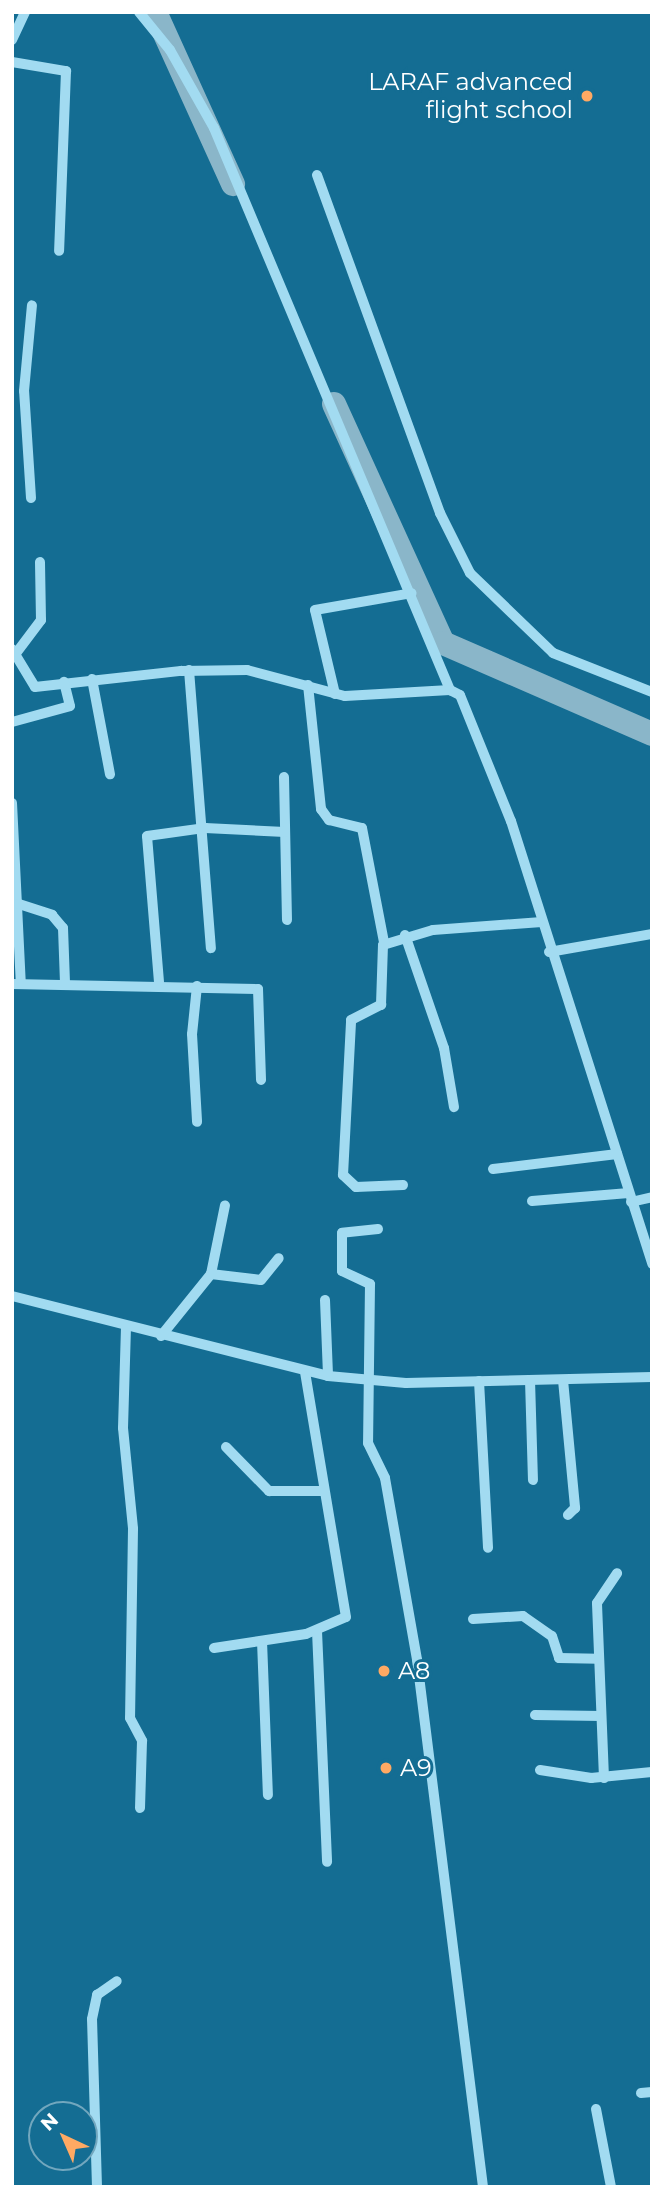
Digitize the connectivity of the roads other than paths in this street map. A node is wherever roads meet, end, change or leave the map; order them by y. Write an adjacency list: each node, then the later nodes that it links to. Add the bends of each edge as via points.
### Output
1 (24, 12): 3 (street)
2 (139, 12): 12 (street, via 170,50 214,128)
3 (12, 40)
4 (12, 62): 6 (street, via 66,71)
5 (317, 175): 19 (street, via 440,513 470,573 553,653)
6 (59, 251)
7 (32, 305): 9 (street)
8 (12, 411): 9 (street)
9 (24, 412): 10 (street)
10 (31, 498)
11 (40, 562): 13 (street, via 41,620)
12 (412, 593): 18 (street); 20 (street, via 316,610)
13 (15, 651): 16 (street, via 32,685)
14 (189, 670): 15 (street); 17 (street, via 264,671); 25 (street)
15 (92, 679): 16 (street); 22 (street)
16 (64, 682): 21 (street, via 71,706)
17 (307, 685): 20 (street); 32 (street, via 321,809 329,820 362,828 376,926)
18 (450, 690): 20 (street); 29 (street, via 463,698 472,719)
19 (652, 692)
20 (335, 694)
21 (12, 722)
22 (110, 774)
23 (284, 777): 26 (street)
24 (12, 803): 27 (street)
25 (205, 828): 26 (street); 33 (street); 36 (street, via 152,833 144,841)
26 (285, 832): 28 (street)
27 (19, 904): 35 (street, via 52,915 63,928); 37 (street)
28 (287, 920)
29 (542, 922): 31 (street); 34 (street)
30 (652, 934): 34 (street)
31 (405, 935): 32 (street); 40 (street, via 444,1048)
32 (384, 942): 44 (street, via 381,1005 351,1020 343,1175 356,1187)
33 (211, 948)
34 (549, 952): 42 (street)
35 (65, 982): 36 (street); 37 (street)
36 (159, 982): 38 (street)
37 (17, 984)
38 (197, 986): 39 (street, via 258,989); 41 (street, via 192,1034)
39 (261, 1080)
40 (454, 1107)
41 (197, 1122)
42 (617, 1154): 43 (street); 45 (street)
43 (493, 1169)
44 (403, 1185)
45 (630, 1197): 46 (street); 47 (street); 51 (street)
46 (652, 1197)
47 (532, 1201)
48 (225, 1205): 52 (street)
49 (378, 1229): 62 (street, via 341,1235 343,1274 370,1284)
50 (279, 1258): 52 (street, via 267,1279)
51 (652, 1264)
52 (211, 1274): 56 (street)
53 (12, 1296): 55 (street)
54 (325, 1300): 58 (street)
55 (126, 1327): 56 (street); 81 (street, via 123,1440 133,1529 130,1718 142,1741)
56 (161, 1336): 57 (street)
57 (305, 1373): 58 (street); 66 (street)
58 (328, 1376): 62 (street)
59 (652, 1377): 61 (street)
60 (530, 1380): 61 (street); 63 (street); 65 (street)
61 (564, 1380): 67 (street, via 575,1508)
62 (367, 1381): 63 (street); 86 (street, via 368,1448 385,1478 417,1660)
63 (479, 1381): 68 (street)
64 (226, 1447): 66 (street, via 269,1491)
65 (533, 1480)
66 (323, 1491): 71 (street, via 347,1610 342,1621)
67 (568, 1515)
68 (488, 1548)
69 (617, 1573): 74 (street, via 599,1597)
70 (473, 1619): 74 (street, via 523,1616 552,1636 559,1658)
71 (317, 1632): 72 (street); 82 (street)
72 (262, 1641): 73 (street); 80 (street)
73 (214, 1648)
74 (598, 1659): 76 (street)
75 (535, 1715): 76 (street)
76 (601, 1716): 79 (street)
77 (540, 1770): 79 (street)
78 (652, 1772): 79 (street)
79 (604, 1778)
80 (268, 1796)
81 (140, 1808)
82 (327, 1862)
83 (117, 1981): 85 (street, via 97,1995 92,2019)
84 (596, 2109): 87 (street)
85 (97, 2187)
86 (483, 2187)
87 (611, 2187)

